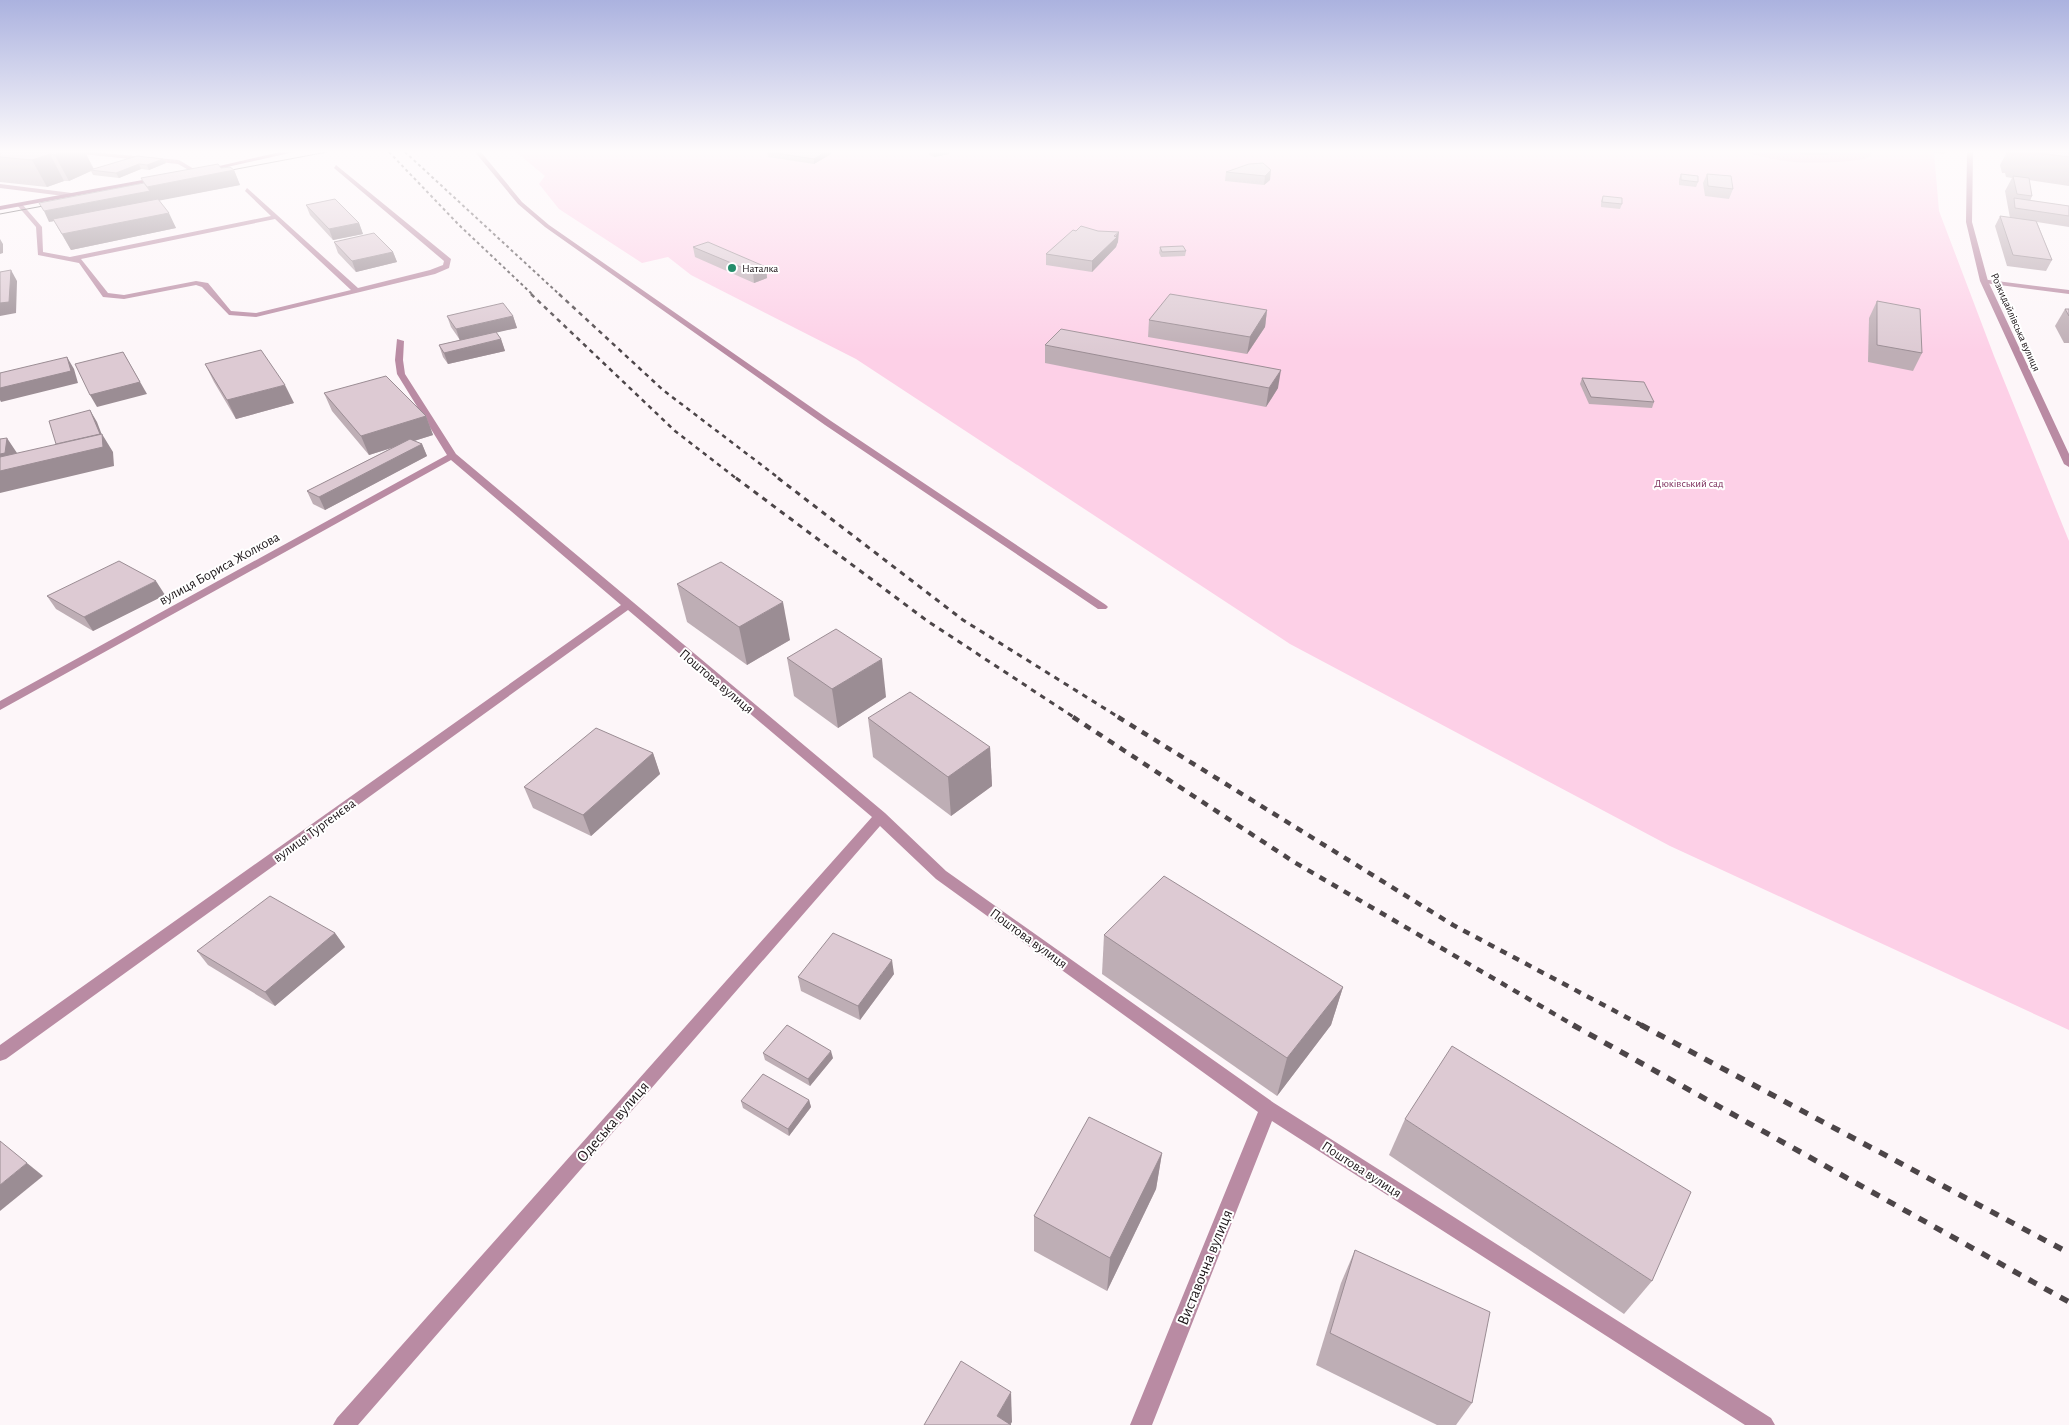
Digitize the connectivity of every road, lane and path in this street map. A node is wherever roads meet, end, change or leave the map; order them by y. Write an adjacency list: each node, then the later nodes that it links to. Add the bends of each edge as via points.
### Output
1 (32, 218): 7 (street, via 39,227 40,254)
2 (268, 218): 7 (street)
3 (277, 218): 9 (street)
4 (397, 218): 9 (street, via 448,261 446,266)
5 (538, 218): 15 (street, via 828,423)
6 (1969, 218): 8 (street, Розкидайлівська вулиця)
7 (71, 259): 9 (street, via 81,261 106,295 124,296 196,283 205,285 229,313 244,315)
8 (1984, 281): 10 (street); 13 (street, Розкидайлівська вулиця)
9 (357, 291)
10 (2069, 292)
11 (400, 341): 12 (street, Поштова вулиця, via 398,360 401,374)
12 (452, 456): 14 (street, Поштова вулиця); 16 (street, вулиця Бориса Жолкова)
13 (2069, 464)
14 (627, 606): 17 (street, Поштова вулиця); 18 (street, вулиця Тургенєва)
15 (1102, 607)
16 (0, 706)
17 (880, 817): 19 (street, Поштова вулиця, via 941,874); 20 (street, Одеська вулиця)
18 (0, 1054)
19 (1268, 1109): 21 (street, Виставочна вулиця); 22 (street, Поштова вулиця)
20 (344, 1425)
21 (1141, 1425)
22 (1764, 1425)

